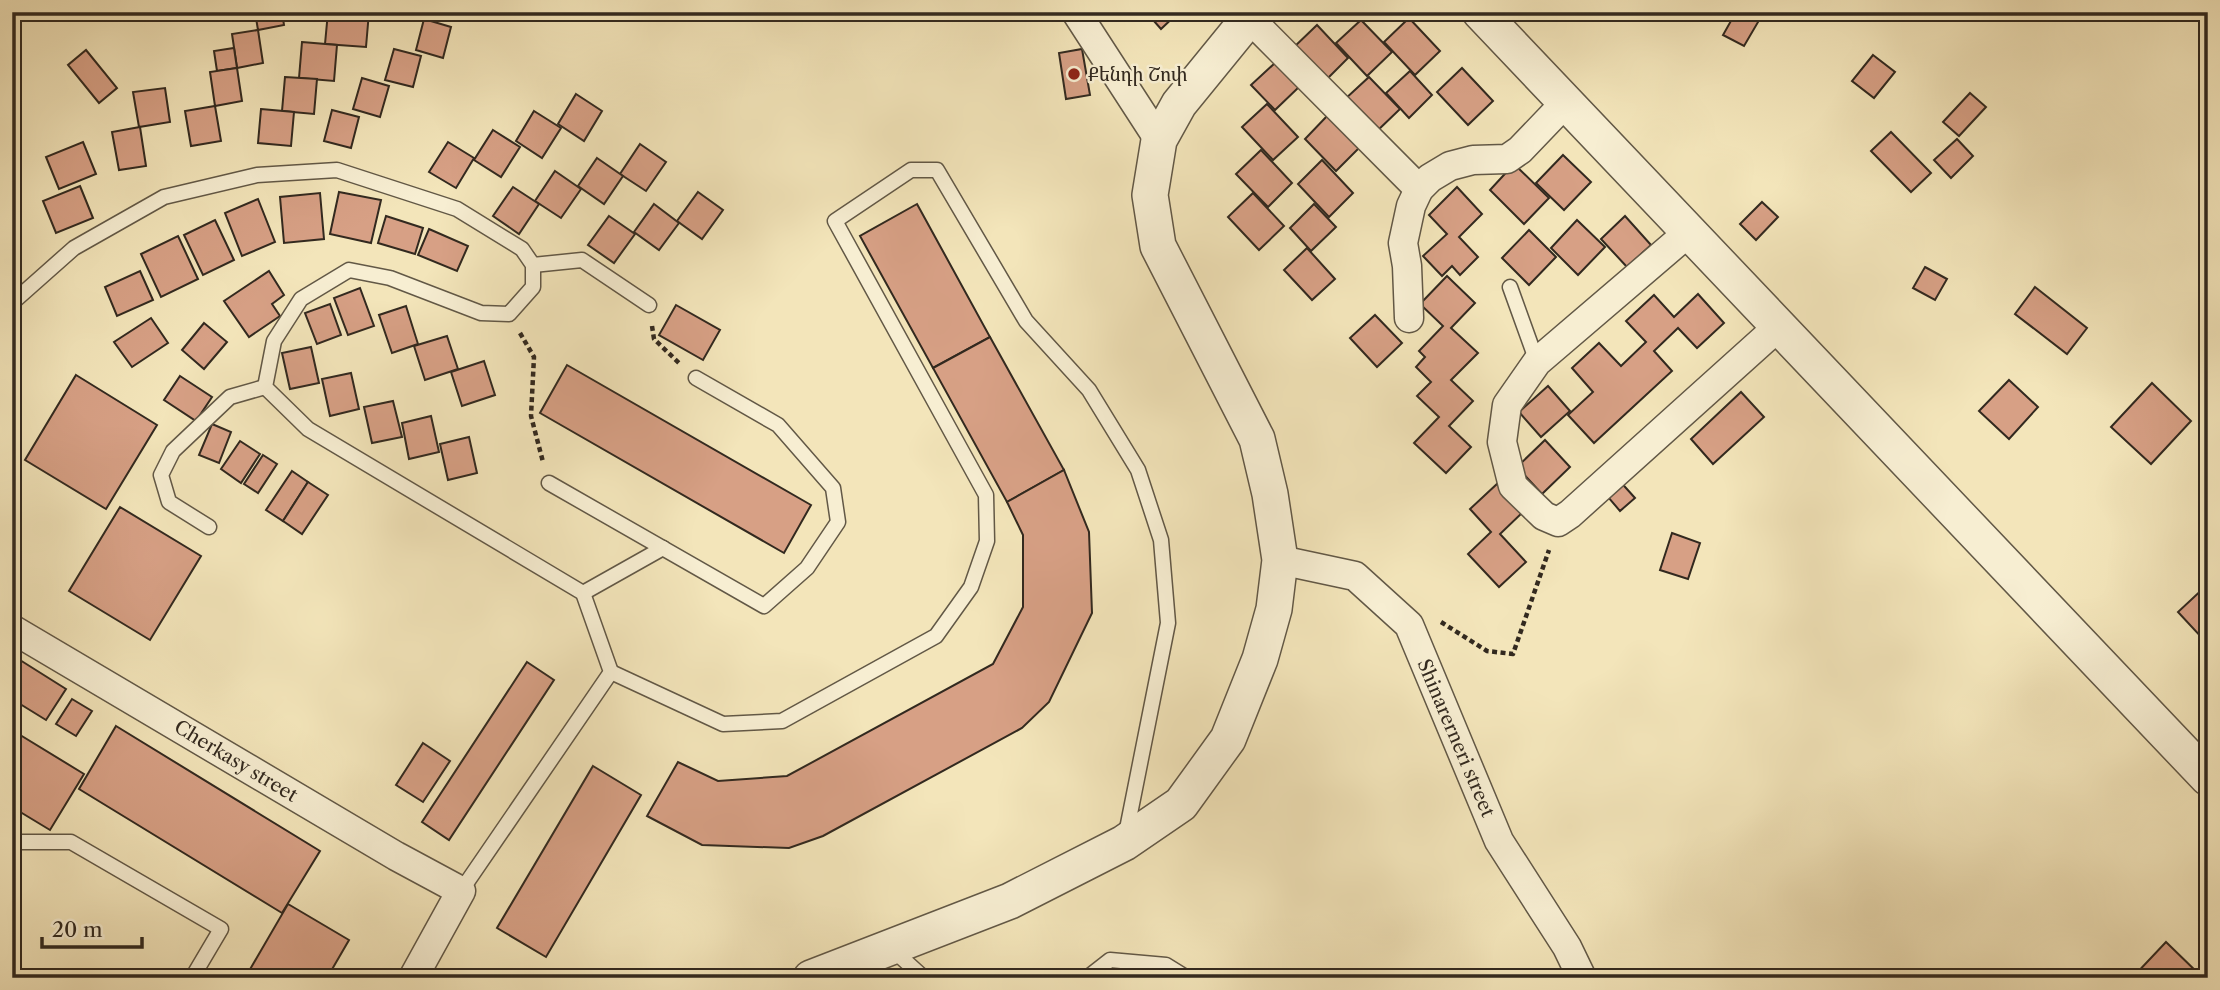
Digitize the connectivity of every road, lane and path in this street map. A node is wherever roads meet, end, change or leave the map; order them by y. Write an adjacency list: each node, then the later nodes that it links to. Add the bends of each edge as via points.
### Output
1 (1076, 12): 5 (street)
2 (1480, 12): 4 (street)
3 (1252, 15): 5 (street, via 1179,104); 6 (street)
4 (1566, 102): 6 (street, via 1507,159 1450,166); 7 (street)
5 (1159, 140): 22 (street, via 1150,195 1158,246 1257,439)
6 (1419, 189): 13 (street, via 1403,243)
7 (1689, 232): 14 (street); 15 (street)
8 (533, 265): 10 (lane, via 522,249 445,205 337,170 257,175 164,197 74,248); 11 (lane, via 582,260); 12 (lane, via 533,288)
9 (1510, 287): 15 (lane)
10 (12, 303)
11 (649, 305): 16 (path, via 654,339)
12 (509, 314): 17 (lane, via 481,313 390,278 349,270 301,299 274,341); 18 (path, via 534,358 531,416)
13 (1409, 318)
14 (1779, 327): 19 (street); 27 (street)
15 (1537, 362): 19 (street, via 1507,405 1502,442 1513,486 1544,516)
16 (696, 378): 21 (lane, via 778,425 833,488 838,522 807,568 764,606)
17 (265, 387): 20 (lane, via 230,397 173,452 161,475 169,502); 23 (lane, via 308,429)
18 (549, 483): 21 (lane)
19 (1558, 522): 24 (path, via 1513,654 1487,651 1430,615)
20 (209, 527)
21 (663, 548): 23 (lane)
22 (1280, 560): 24 (street, Shinarerneri street, via 1355,576); 29 (street, via 1274,609 1228,739 1181,804)
23 (583, 593): 26 (lane)
24 (1409, 625): 38 (street, Shinarerneri street, via 1499,841)
25 (12, 629): 30 (street, Cherkasy street)
26 (611, 672): 29 (lane, via 723,724 782,720 936,636 971,587 987,541 986,495 835,222 911,170 937,170 1026,321 1089,390 1138,470 1161,540 1168,623); 30 (lane)
27 (2208, 778)
28 (12, 842): 32 (lane, via 71,842 221,929)
29 (1124, 843): 31 (street, via 1010,901)
30 (461, 891): 33 (street)
31 (891, 948): 34 (street); 35 (lane)
32 (192, 978)
33 (413, 978)
34 (811, 978)
35 (924, 978)
36 (1087, 978): 37 (lane, via 1110,960 1166,965)
37 (1187, 978)
38 (1582, 978)

